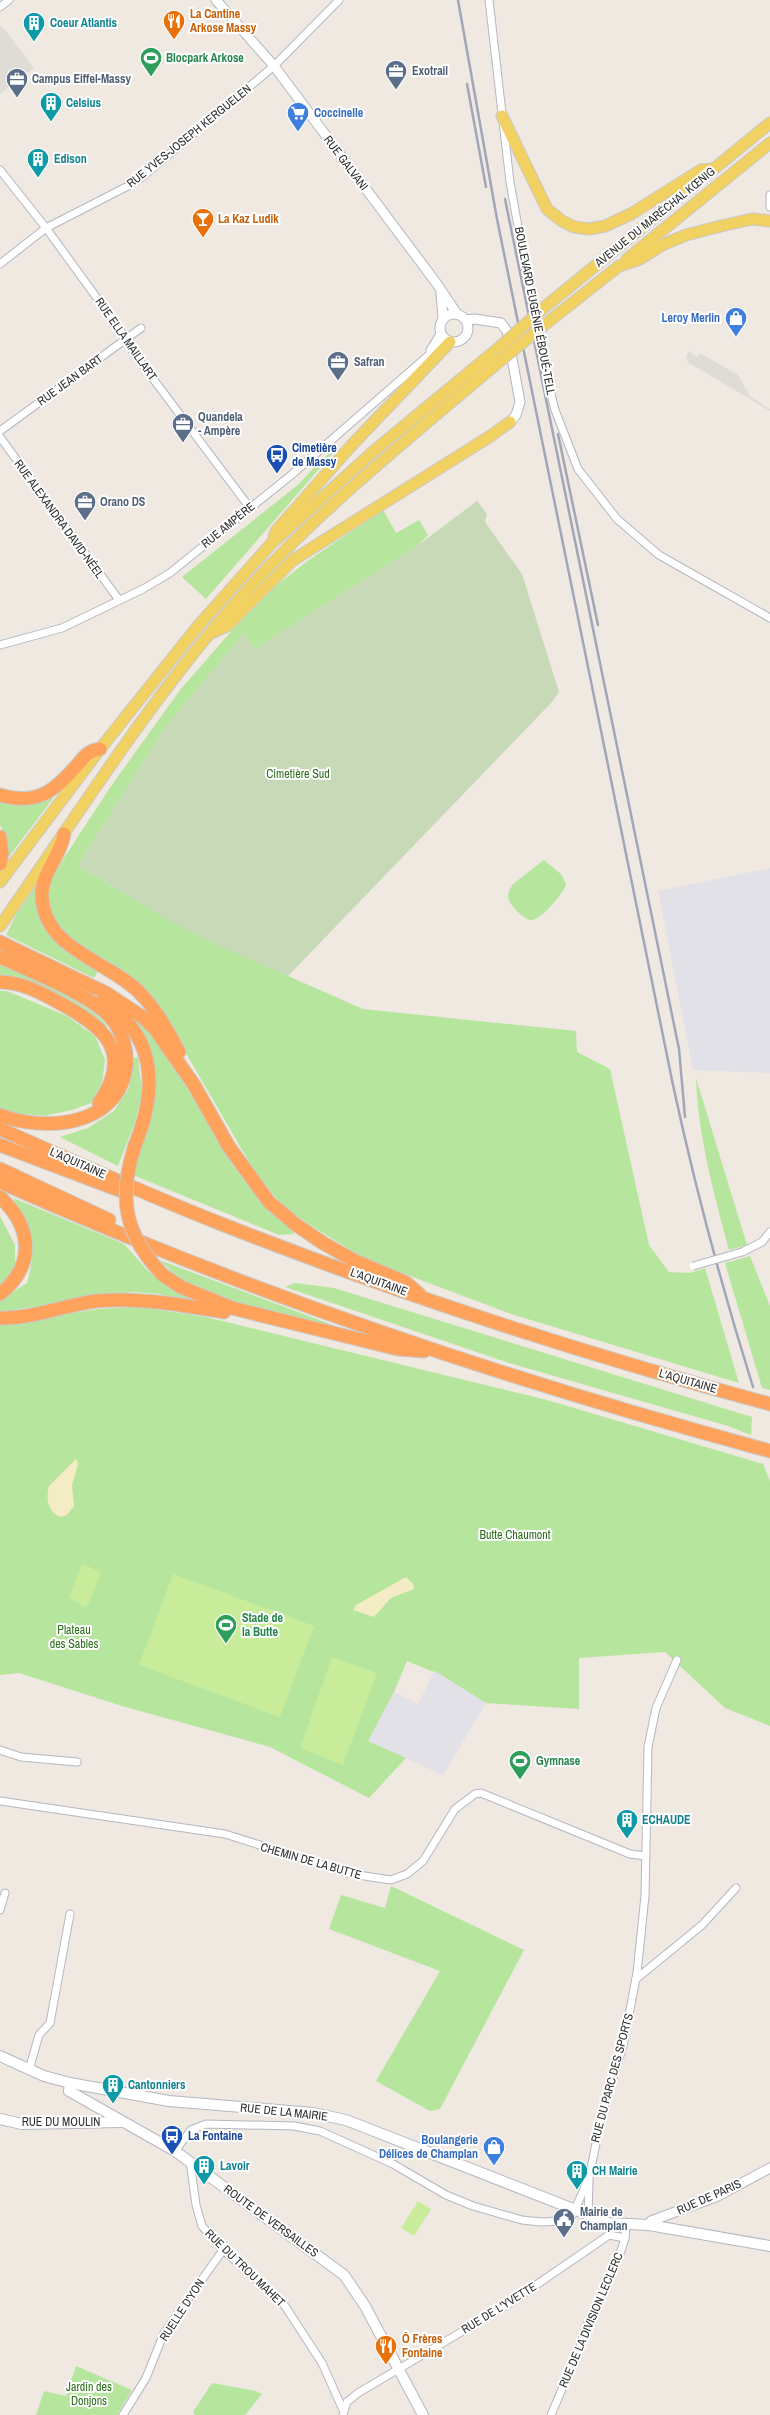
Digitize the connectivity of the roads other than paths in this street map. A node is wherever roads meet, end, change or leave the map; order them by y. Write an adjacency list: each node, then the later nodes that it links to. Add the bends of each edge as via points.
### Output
1 (9, 0): 5 (street)
2 (216, 0): 6 (street, RUE GALVANI)
3 (339, 0): 6 (street, RUE YVES-JOSEPH KERGUELEN)
4 (489, 0): 7 (street, BOULEVARD EUGÉNIE ÉBOUÉ-TELL)
5 (0, 7)
6 (274, 66): 15 (street, RUE YVES-JOSEPH KERGUELEN, via 138,180); 18 (street, RUE GALVANI)
7 (502, 116): 10 (main road, via 548,209 574,227 605,226 631,214 701,170); 31 (street, BOULEVARD EUGÉNIE ÉBOUÉ-TELL, via 510,182 540,349 555,410 578,470 617,519 659,555)
8 (770, 123): 10 (main road, AVENUE DU MARÉCHAL KŒNIG)
9 (770, 143): 17 (main road, AVENUE DU MARÉCHAL KŒNIG)
10 (714, 169): 29 (main road, AVENUE DU MARÉCHAL KŒNIG, bridge, via 375,450)
11 (0, 170): 15 (street, RUE ELLA MAILLART)
12 (770, 195): 13 (street)
13 (770, 207)
14 (770, 220): 17 (main road, via 752,219 686,235 662,245 640,259)
15 (46, 228): 16 (street, RUE YVES-JOSEPH KERGUELEN); 23 (street, RUE ELLA MAILLART)
16 (0, 264)
17 (619, 266): 32 (main road, AVENUE DU MARÉCHAL KŒNIG, bridge, via 501,360 356,484 285,552)
18 (441, 292): 19 (street, RUE GALVANI); 20 (street)
19 (457, 314): 20 (street); 21 (street)
20 (443, 318): 24 (street, via 439,329)
21 (467, 324): 24 (street, via 465,337 459,341); 25 (street, via 489,320 500,323 507,331 520,402 516,415)
22 (141, 328): 23 (street, RUE JEAN BART)
23 (126, 338): 26 (street, RUE JEAN BART); 28 (street, RUE ELLA MAILLART, via 133,352)
24 (446, 339): 28 (street, RUE AMPÈRE, via 331,441); 29 (main road, via 276,531)
25 (510, 422): 32 (main road, via 293,560 227,626)
26 (0, 431)
27 (0, 437): 30 (street, RUE ALEXANDRA DAVID-NÉEL)
28 (250, 508): 30 (street, RUE AMPÈRE, via 170,573)
29 (271, 544): 34 (main road, via 198,626)
30 (119, 600): 33 (street, RUE AMPÈRE, via 62,628)
31 (770, 618)
32 (209, 634): 36 (main road, AVENUE DU MARÉCHAL KŒNIG, via 143,721)
33 (0, 645)
34 (100, 749): 35 (highway, via 90,750 61,784 44,794 26,799); 39 (main road)
35 (0, 795)
36 (64, 834): 40 (main road, AVENUE DU MARÉCHAL KŒNIG); 45 (highway, via 62,848 43,883 42,895 46,918 52,929 72,948 118,976 150,1004 188,1068)
37 (0, 837): 38 (highway)
38 (0, 864)
39 (0, 882)
40 (2, 923)
41 (0, 942): 45 (highway, via 106,993 144,1018 155,1029)
42 (0, 957): 44 (highway)
43 (0, 982): 46 (highway, via 23,986 45,995 86,1017 105,1036 112,1048 113,1078)
44 (58, 985): 46 (highway, via 96,1005 109,1016 119,1029 124,1044 126,1062 119,1090 112,1101); 59 (highway, bridge, via 66,985 114,1008 126,1020 142,1044 150,1076 150,1090 144,1124 135,1144 126,1180 127,1216 136,1241 163,1275 181,1287 202,1297)
45 (194, 1085): 58 (highway, via 229,1147 269,1202 323,1243 355,1261 405,1282)
46 (94, 1112): 47 (highway, via 83,1118 54,1124 20,1122)
47 (0, 1115)
48 (0, 1129): 53 (highway, L'AQUITAINE)
49 (0, 1145): 53 (highway, via 151,1202)
50 (0, 1169): 56 (highway)
51 (0, 1182): 56 (highway, via 72,1214)
52 (0, 1197): 57 (highway, via 17,1215 26,1243 20,1271)
53 (190, 1212): 58 (highway, L'AQUITAINE)
54 (770, 1232): 55 (street, bridge, via 762,1242 742,1252)
55 (693, 1266)
56 (206, 1267): 61 (highway)
57 (0, 1294)
58 (425, 1299): 62 (highway, L'AQUITAINE, via 613,1360)
59 (253, 1313): 60 (highway, via 235,1314 152,1300 124,1299 95,1301); 61 (highway, via 398,1349)
60 (0, 1318)
61 (442, 1352): 63 (highway)
62 (770, 1404)
63 (770, 1451)
64 (677, 1660): 68 (street, RUE DU PARC DES SPORTS, via 656,1708 648,1747)
65 (0, 1750): 66 (street, via 21,1757)
66 (77, 1762)
67 (0, 1801): 68 (street, CHEMIN DE LA BUTTE, via 225,1834 351,1874 391,1880 407,1874 423,1861 455,1809 475,1794 481,1793 630,1854)
68 (646, 1856): 73 (street, RUE DU PARC DES SPORTS, via 646,1896)
69 (736, 1888): 73 (street, via 702,1925)
70 (5, 1893): 71 (street)
71 (0, 1910)
72 (70, 1914): 75 (street, via 50,2023 39,2035)
73 (636, 1979): 82 (street, RUE DU PARC DES SPORTS, via 623,2046 602,2114)
74 (0, 2056): 75 (main road)
75 (29, 2070): 76 (main road)
76 (70, 2083): 78 (main road, ROUTE DE VERSAILLES, via 69,2091); 83 (main road, RUE DE LA MAIRIE, via 169,2101 313,2112 346,2120)
77 (0, 2119): 78 (main road, RUE DU MOULIN, via 22,2124)
78 (122, 2122): 79 (main road, ROUTE DE VERSAILLES)
79 (175, 2151): 80 (main road, ROUTE DE VERSAILLES); 83 (street, via 190,2130 206,2124 294,2126 320,2131 393,2164 446,2195 480,2208 522,2220 548,2222 564,2221 570,2218)
80 (190, 2161): 91 (street, RUE DU TROU MAHET, via 199,2218 210,2237); 92 (main road, ROUTE DE VERSAILLES, via 344,2275 355,2288)
81 (770, 2168): 87 (street, RUE DE PARIS, via 718,2196 652,2221)
82 (588, 2178): 83 (street, RUE DU PARC DES SPORTS); 84 (street)
83 (575, 2210): 84 (main road, RUE DE LA MAIRIE)
84 (588, 2216): 85 (main road, RUE DE LA MAIRIE)
85 (609, 2223): 86 (main road, RUE DE LA MAIRIE); 88 (street)
86 (626, 2224): 87 (main road, RUE DE LA MAIRIE); 89 (street, RUE DE LA DIVISION LECLERC)
87 (649, 2225): 90 (main road, RUE DE LA MAIRIE)
88 (609, 2235): 89 (street); 92 (street, RUE DE L'YVETTE, via 507,2305)
89 (625, 2238): 96 (street, RUE DE LA DIVISION LECLERC)
90 (770, 2246)
91 (223, 2250): 93 (street, RUE DU TROU MAHET, via 282,2303 322,2363); 94 (street, RUELLE D'YON, via 164,2333 146,2378)
92 (400, 2368): 93 (street, RUE DE L'YVETTE, via 358,2392 348,2402); 95 (main road, ROUTE DE VERSAILLES)
93 (343, 2413)
94 (123, 2415)
95 (423, 2415)
96 (551, 2415)

